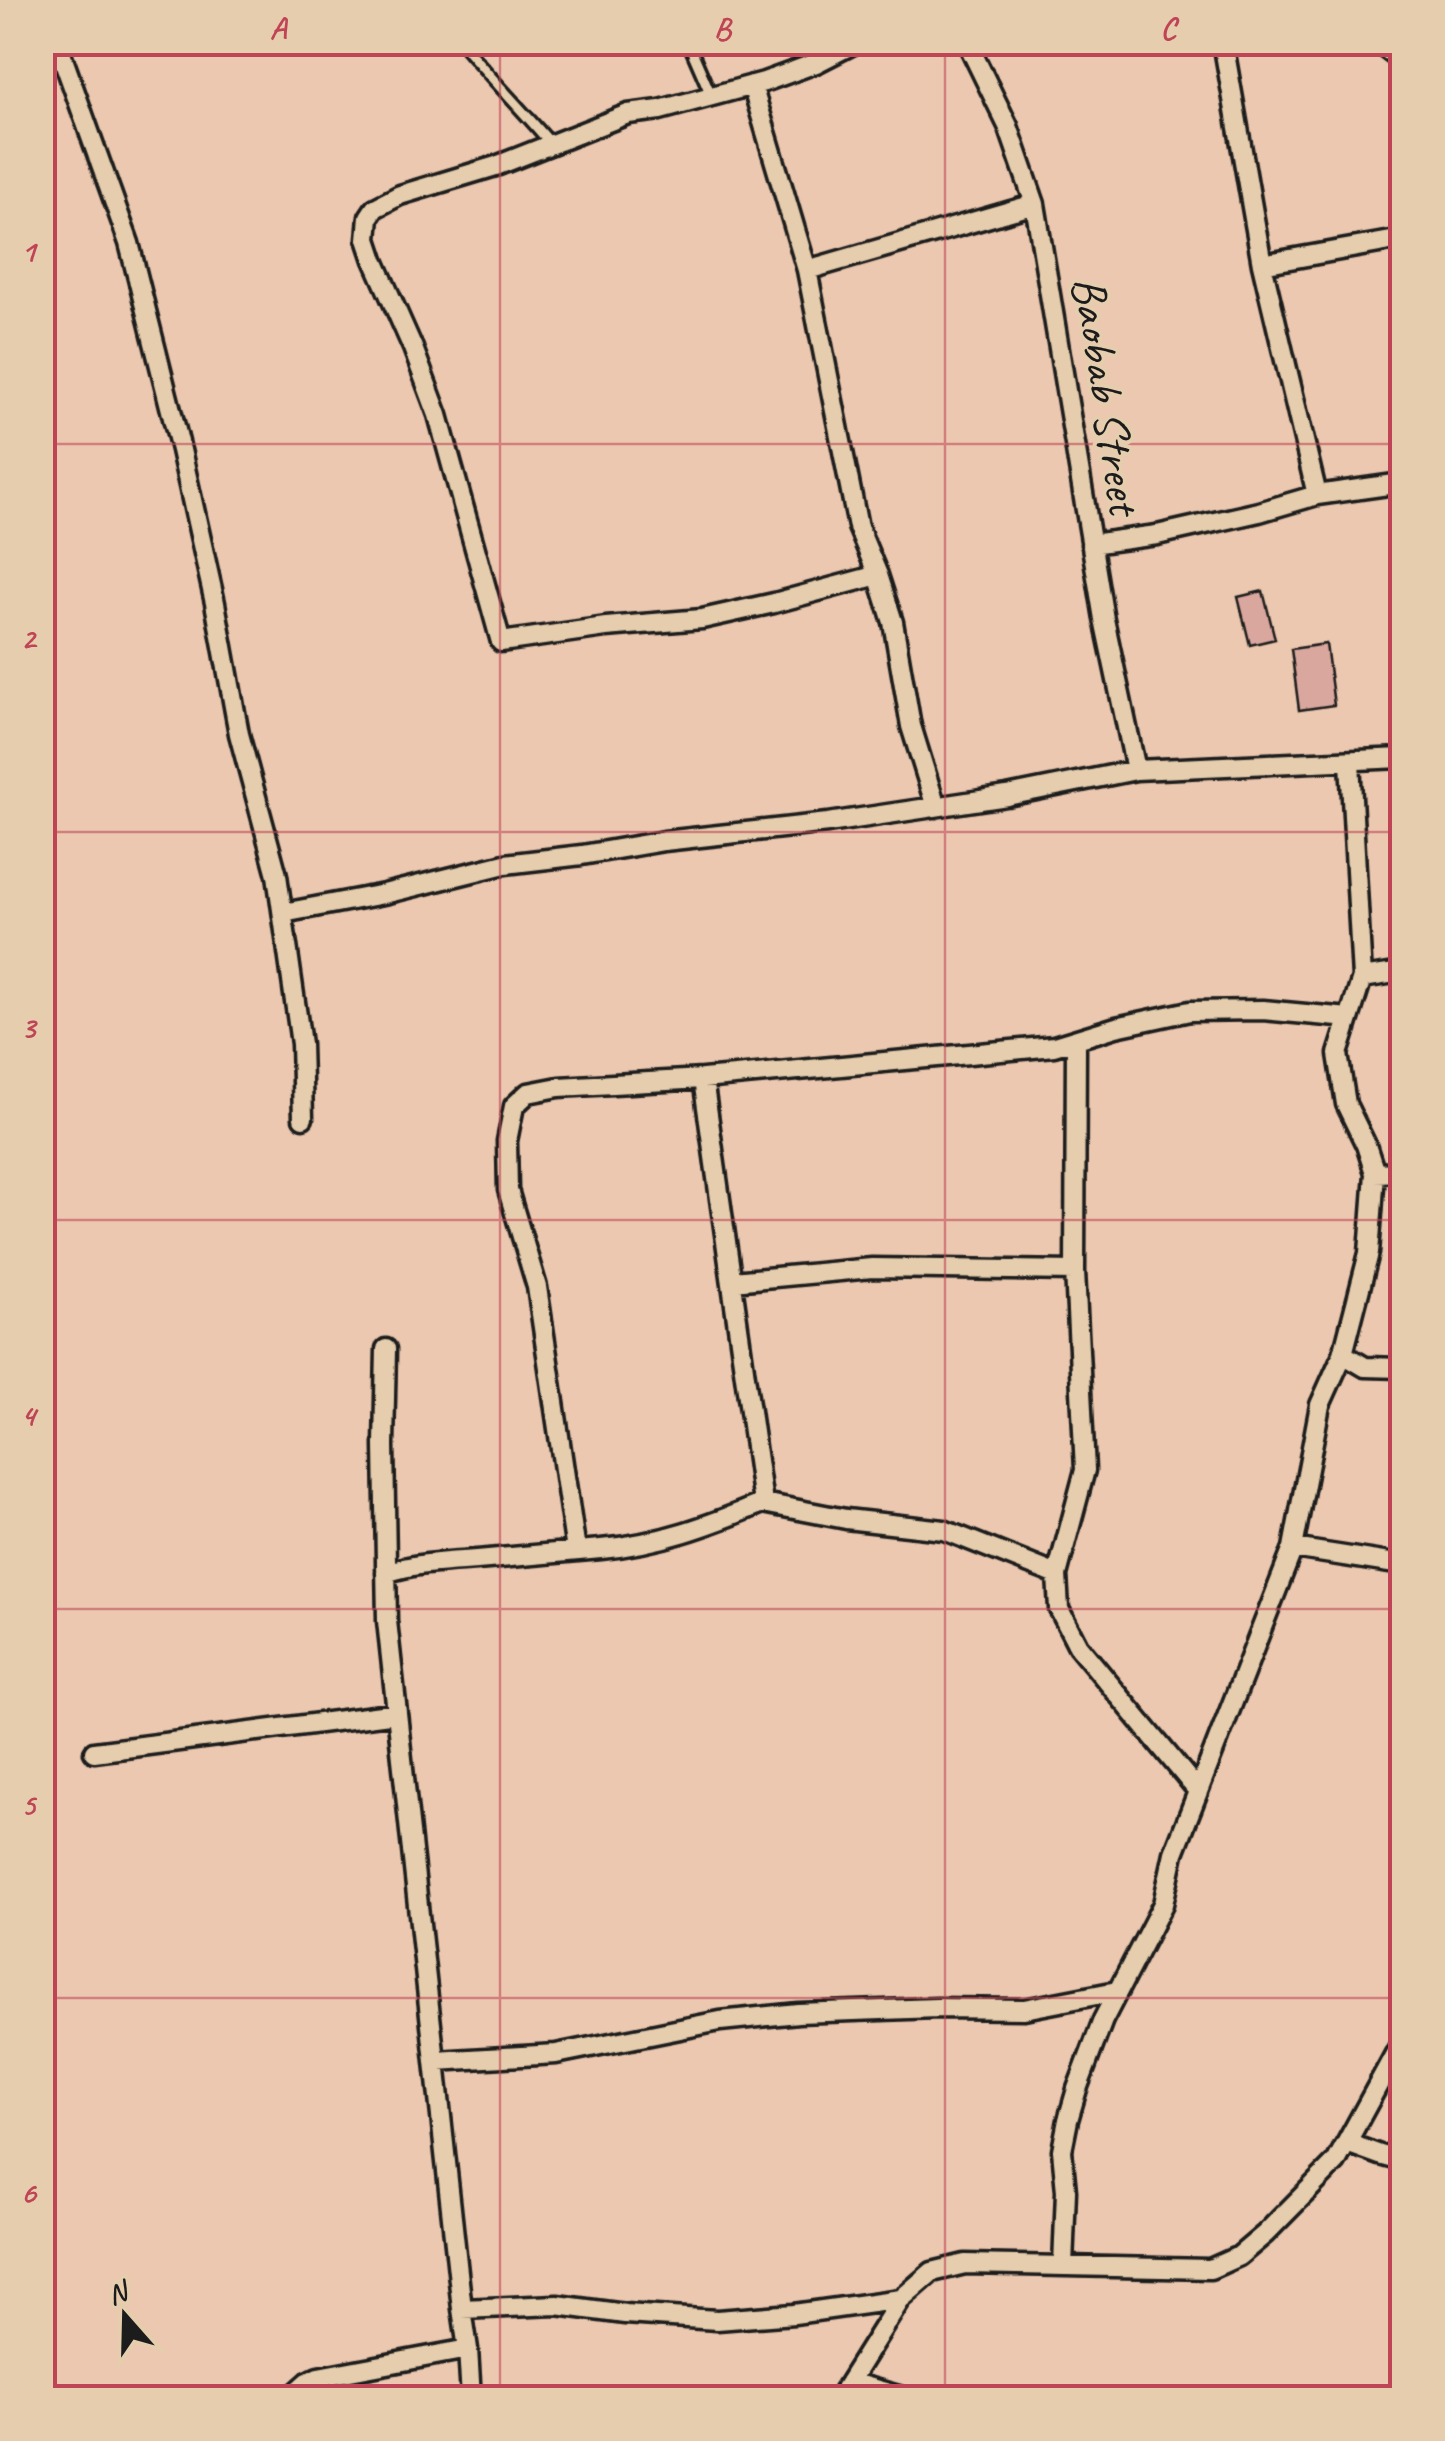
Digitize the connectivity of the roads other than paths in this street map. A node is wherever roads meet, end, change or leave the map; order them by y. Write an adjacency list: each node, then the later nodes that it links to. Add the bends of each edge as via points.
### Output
1 (57, 42): 24 (street, via 128,243 182,450)
2 (461, 42): 11 (lane)
3 (688, 42): 10 (lane)
4 (856, 42): 9 (street)
5 (967, 42): 12 (street, Baobab Street, via 1008,126)
6 (1223, 42): 14 (street)
7 (1377, 42): 8 (street)
8 (1402, 60)
9 (752, 85): 10 (street); 15 (street)
10 (712, 97): 11 (street, via 628,114)
11 (551, 144): 19 (street, via 400,195 369,217 370,250 438,415 502,642 702,619)
12 (1034, 204): 15 (street); 18 (street, Baobab Street)
13 (1402, 239): 14 (street)
14 (1262, 264): 17 (street)
15 (807, 270): 19 (street, via 858,526)
16 (1402, 483): 17 (street)
17 (1317, 495): 18 (street, via 1157,535)
18 (1091, 544): 22 (street, Baobab Street)
19 (878, 575): 23 (street)
20 (1402, 758): 21 (street)
21 (1350, 762): 22 (street); 26 (street)
22 (1136, 770): 23 (street)
23 (936, 807): 24 (street, via 505,864)
24 (283, 913): 30 (street, via 301,1044)
25 (1402, 972): 26 (street)
26 (1362, 978): 27 (street)
27 (1349, 1018): 28 (street, via 1190,1012); 32 (street, via 1340,1071 1346,1104)
28 (1076, 1041): 29 (street); 33 (street)
29 (703, 1079): 34 (street); 40 (street, via 559,1087 528,1093 514,1106 506,1141 508,1190 537,1287)
30 (303, 1118)
31 (1402, 1172): 32 (street)
32 (1375, 1173): 36 (street, via 1370,1253)
33 (1075, 1271): 34 (street, via 872,1268); 43 (street, via 1085,1470)
34 (732, 1281): 38 (street)
35 (386, 1349): 42 (street)
36 (1343, 1354): 37 (street, via 1365,1367); 39 (street, via 1320,1405)
37 (1402, 1368)
38 (763, 1503): 40 (street, via 661,1540); 43 (street, via 944,1530)
39 (1294, 1548): 41 (street); 46 (street)
40 (576, 1552): 42 (street)
41 (1402, 1565)
42 (386, 1574): 44 (street)
43 (1057, 1575): 46 (street, via 1059,1609 1078,1646)
44 (398, 1713): 45 (street); 49 (street)
45 (94, 1752)
46 (1198, 1791): 47 (street, via 1162,1904)
47 (1118, 1990): 49 (street, via 1024,2009 720,2021 556,2054); 52 (street, via 1077,2089 1062,2150)
48 (1402, 2041): 50 (street)
49 (436, 2061): 54 (street)
50 (1348, 2142): 51 (street); 52 (street, via 1265,2234 1210,2269)
51 (1402, 2161)
52 (1063, 2266): 53 (street, via 964,2264 932,2272)
53 (901, 2299): 54 (street, via 717,2320 557,2305); 56 (street)
54 (462, 2310): 55 (street)
55 (468, 2349): 57 (street, via 318,2377); 58 (street)
56 (844, 2390): 59 (street)
57 (290, 2398)
58 (472, 2398)
59 (906, 2398)

